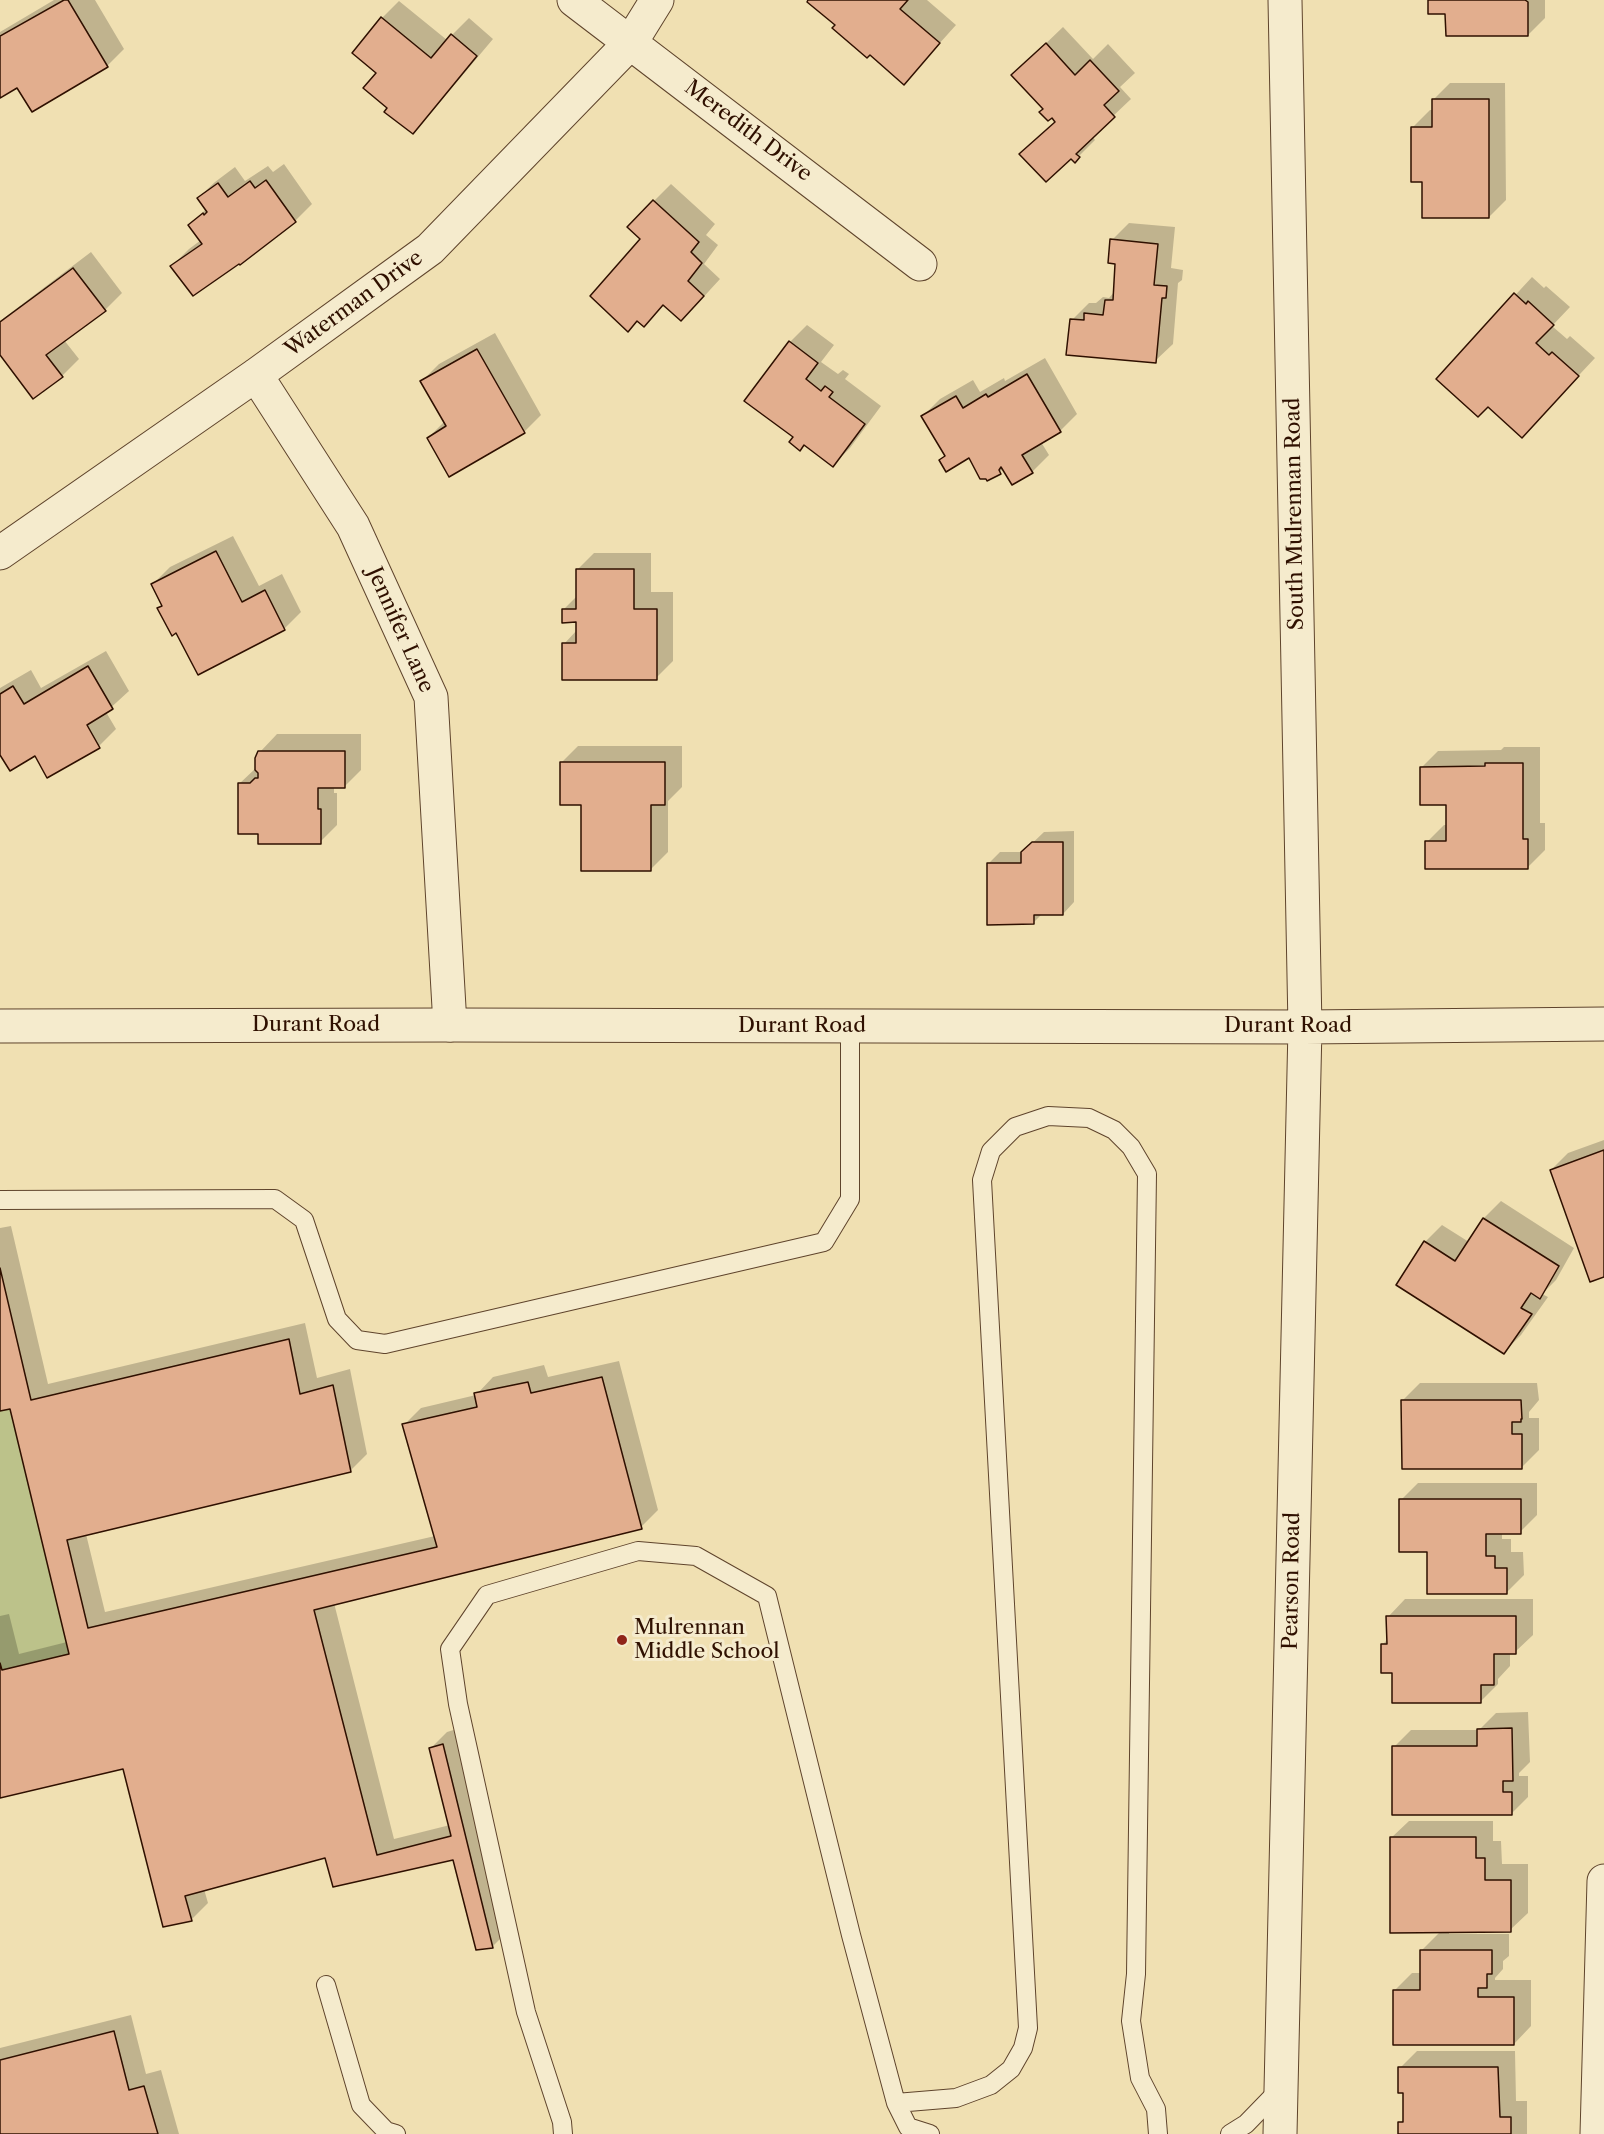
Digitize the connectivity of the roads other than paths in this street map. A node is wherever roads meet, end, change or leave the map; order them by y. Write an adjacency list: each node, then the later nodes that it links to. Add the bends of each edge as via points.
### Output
1 (574, 0): 4 (street, Meredith Drive)
2 (657, 0): 4 (street, Waterman Drive)
3 (1285, 0): 12 (street, South Mulrennan Road)
4 (631, 42): 5 (street, Meredith Drive); 6 (street, Waterman Drive, via 430,249)
5 (920, 264)
6 (256, 375): 7 (street, Waterman Drive); 9 (street, Jennifer Lane, via 353,526 431,697)
7 (0, 553)
8 (1604, 1024): 12 (street, Durant Road)
9 (450, 1025): 10 (street, Durant Road); 11 (street, Durant Road)
10 (0, 1026)
11 (850, 1026): 12 (street, Durant Road); 13 (lane, via 850,1199 824,1242 385,1344 357,1340 337,1319 304,1220 275,1199)
12 (1305, 1027): 16 (street, Pearson Road)
13 (0, 1200)
14 (1604, 1881): 24 (street)
15 (326, 1985): 18 (lane, via 361,2105 386,2130)
16 (1280, 2089): 22 (lane, via 1246,2124); 23 (street, Pearson Road)
17 (896, 2103): 19 (lane, via 767,1596 696,1556 638,1551 487,1594 450,1648 456,1693 526,2012); 20 (lane, via 908,2127); 21 (lane, via 956,2098 991,2085 1011,2069 1023,2048 1028,2028 982,1180 991,1151 1015,1127 1048,1116 1089,1118 1114,1130 1131,1146 1147,1174 1136,1974 1131,2020 1140,2078 1155,2109)
18 (396, 2134)
19 (563, 2134)
20 (930, 2134)
21 (1158, 2134)
22 (1230, 2134)
23 (1280, 2134)
24 (1597, 2134)

